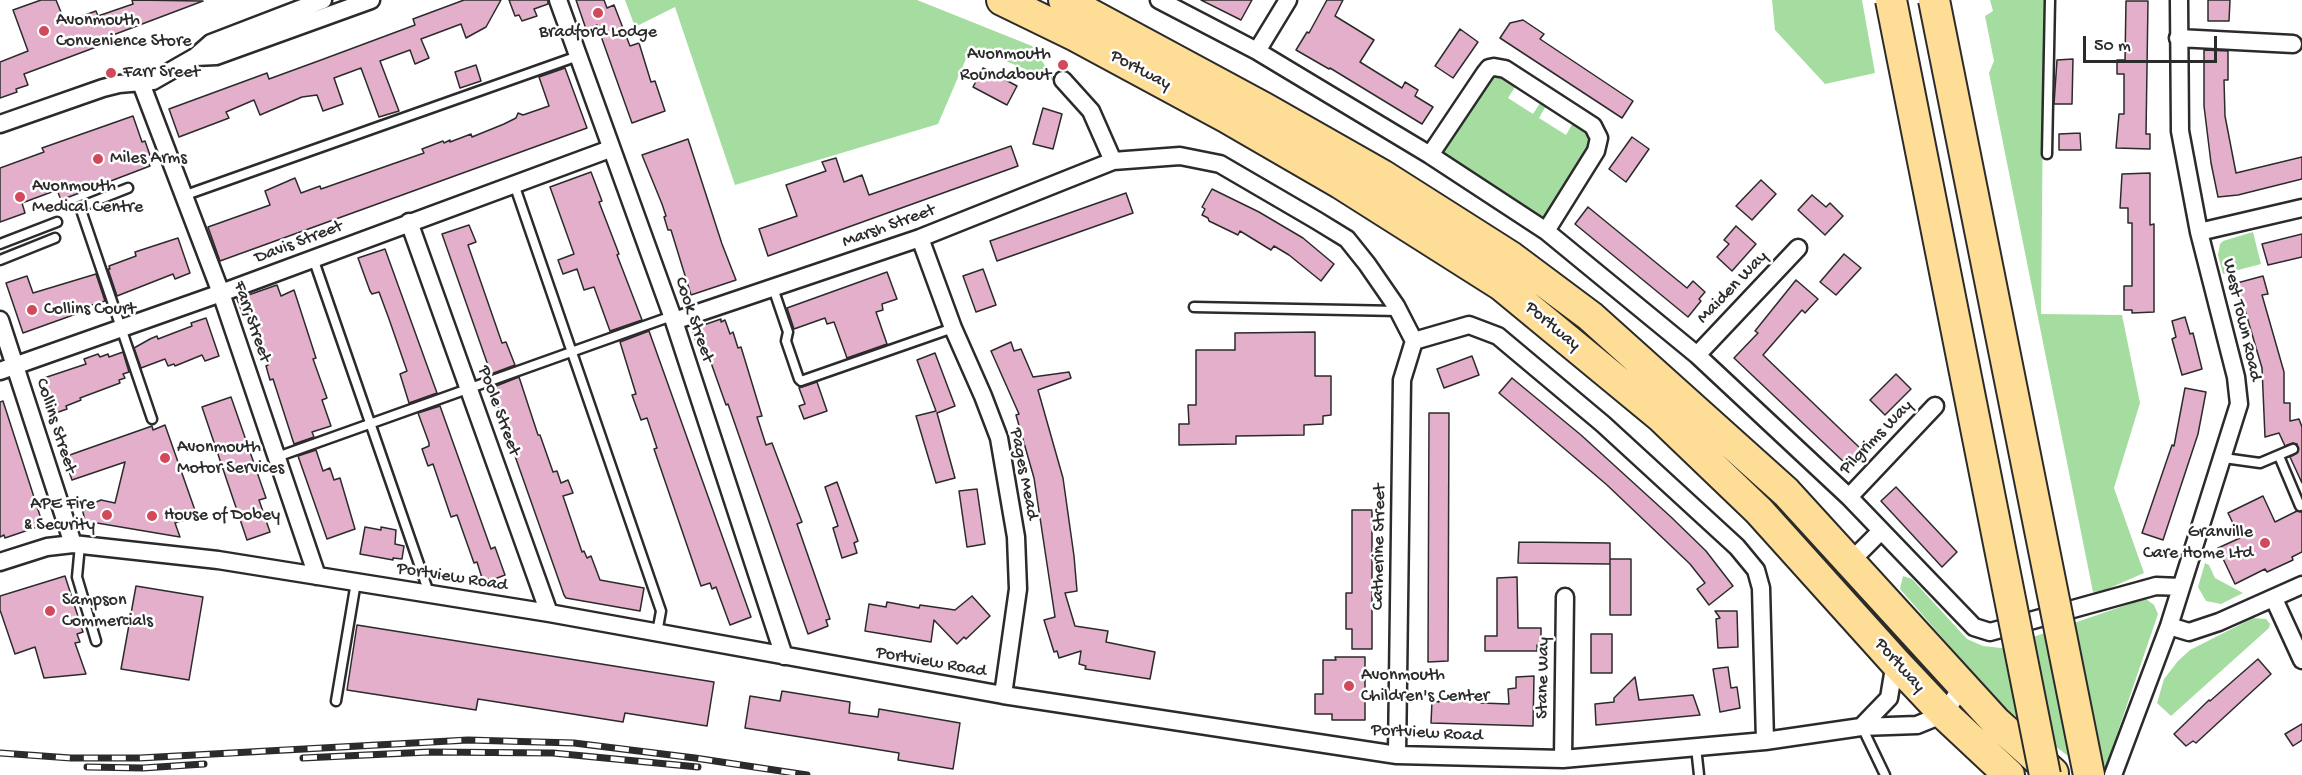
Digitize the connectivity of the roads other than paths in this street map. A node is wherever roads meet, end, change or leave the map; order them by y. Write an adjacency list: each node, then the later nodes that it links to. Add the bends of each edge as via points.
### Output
1 (323, 0): 12 (street)
2 (558, 0): 16 (street, Cook Street)
3 (1002, 0): 77 (highway, Portway, via 1235,122 1501,285 1661,417 1759,511)
4 (1064, 0): 62 (highway, Portway, via 1362,164 1510,257 1590,316 1678,393 1786,492)
5 (1159, 0): 15 (street)
6 (1288, 0): 15 (street)
7 (1891, 0): 90 (highway, bridge)
8 (1934, 0): 92 (highway, bridge)
9 (2050, 0): 21 (lane)
10 (2179, 0): 13 (street, West Town Road)
11 (363, 1): 12 (street)
12 (279, 25): 18 (street, via 216,56 195,57 162,77)
13 (2178, 38): 14 (street); 31 (street, West Town Road, via 2180,131)
14 (2294, 44)
15 (1257, 51): 22 (street)
16 (578, 56): 20 (street, Cook Street); 26 (lane)
17 (1063, 80): 23 (street, via 1091,111)
18 (141, 83): 19 (street, via 96,90); 26 (street, Farr Street)
19 (0, 124)
20 (610, 149): 24 (street, Davis Street); 42 (street, Cook Street)
21 (2047, 154)
22 (1430, 155): 30 (street); 30 (street, via 1485,73 1494,67 1505,69 1593,126 1599,138 1596,151)
23 (1113, 161): 33 (street, Marsh Street); 41 (street, via 1180,156 1220,164 1347,239)
24 (514, 184): 29 (street, Davis Street); 47 (lane)
25 (128, 188): 44 (lane, via 80,207)
26 (183, 196): 39 (street, Farr Street)
27 (2302, 208): 31 (street)
28 (57, 222): 34 (lane)
29 (409, 222): 36 (street, Davis Street); 50 (street, Poole Street)
30 (1546, 231): 48 (street)
31 (2199, 232): 57 (street, West Town Road, via 2239,404)
32 (55, 238): 37 (lane)
33 (920, 238): 38 (street, Marsh Street); 45 (street, Pages Mead)
34 (0, 244)
35 (1798, 248): 48 (street, Maiden Way)
36 (313, 258): 39 (street, Davis Street); 53 (lane)
37 (0, 260)
38 (772, 288): 42 (street, Marsh Street); 45 (lane, via 801,381)
39 (221, 293): 44 (street, Davis Street); 56 (street, Farr Street)
40 (1194, 307): 41 (lane)
41 (1399, 311): 46 (street)
42 (673, 318): 47 (lane); 75 (street, Cook Street)
43 (0, 320): 49 (street, Collins Street)
44 (121, 328): 49 (street, Davis Street); 52 (lane)
45 (953, 328): 79 (street, Pages Mead, via 999,438 1016,537 1018,589)
46 (1414, 341): 83 (street, via 1469,325 1498,336 1603,424 1737,547 1756,570 1761,588); 85 (street, Catherine Street, via 1402,380)
47 (571, 351): 50 (lane); 73 (lane, via 661,611)
48 (1696, 355): 58 (street)
49 (8, 369): 61 (street, Collins Street)
50 (469, 388): 53 (lane); 71 (street, Poole Street)
51 (1935, 406): 58 (street, Pilgrims Way)
52 (152, 419)
53 (371, 423): 56 (lane); 68 (lane)
54 (2293, 449): 55 (lane)
55 (2279, 456): 57 (lane, via 2260,463); 59 (lane)
56 (277, 457): 64 (street, Farr Street)
57 (2224, 458): 67 (street, West Town Road)
58 (1849, 497): 60 (street)
59 (2300, 506)
60 (1881, 531): 62 (street); 67 (street, via 1974,627 1990,632 2156,586)
61 (76, 544): 63 (street, Portview Road, via 46,547); 64 (street, Portview Road); 74 (lane, via 76,577)
62 (1851, 561): 78 (highway, Portway)
63 (0, 562)
64 (317, 576): 65 (street, Portview Road)
65 (356, 582): 68 (street, Portview Road); 80 (lane)
66 (2302, 585): 70 (street)
67 (2181, 587): 72 (street, West Town Road)
68 (429, 594): 71 (street, Portview Road)
69 (1565, 597): 86 (street, Stane Way)
70 (2274, 598): 72 (street, via 2188,632); 76 (street)
71 (549, 613): 73 (street, Portview Road)
72 (2169, 626): 93 (street, West Town Road)
73 (657, 633): 75 (street, Portview Road)
74 (96, 641)
75 (784, 656): 79 (street, Portview Road)
76 (2302, 660)
77 (1895, 662): 81 (highway, Portway); 82 (street, via 1889,698)
78 (1963, 685): 81 (street); 91 (highway, Portway, via 1996,722)
79 (1003, 695): 85 (street, Portview Road)
80 (336, 701)
81 (1944, 714): 82 (street, Portview Road, via 1917,725); 89 (highway, Portway)
82 (1861, 727): 83 (street, Portview Road); 88 (lane)
83 (1766, 741): 84 (street, Portview Road)
84 (1696, 747): 86 (street, Portview Road); 87 (lane)
85 (1397, 755): 86 (street, Portview Road)
86 (1563, 759)
87 (1699, 775)
88 (1885, 775)
89 (2008, 775)
90 (2045, 775)
91 (2055, 775)
92 (2089, 775)
93 (2113, 775)

